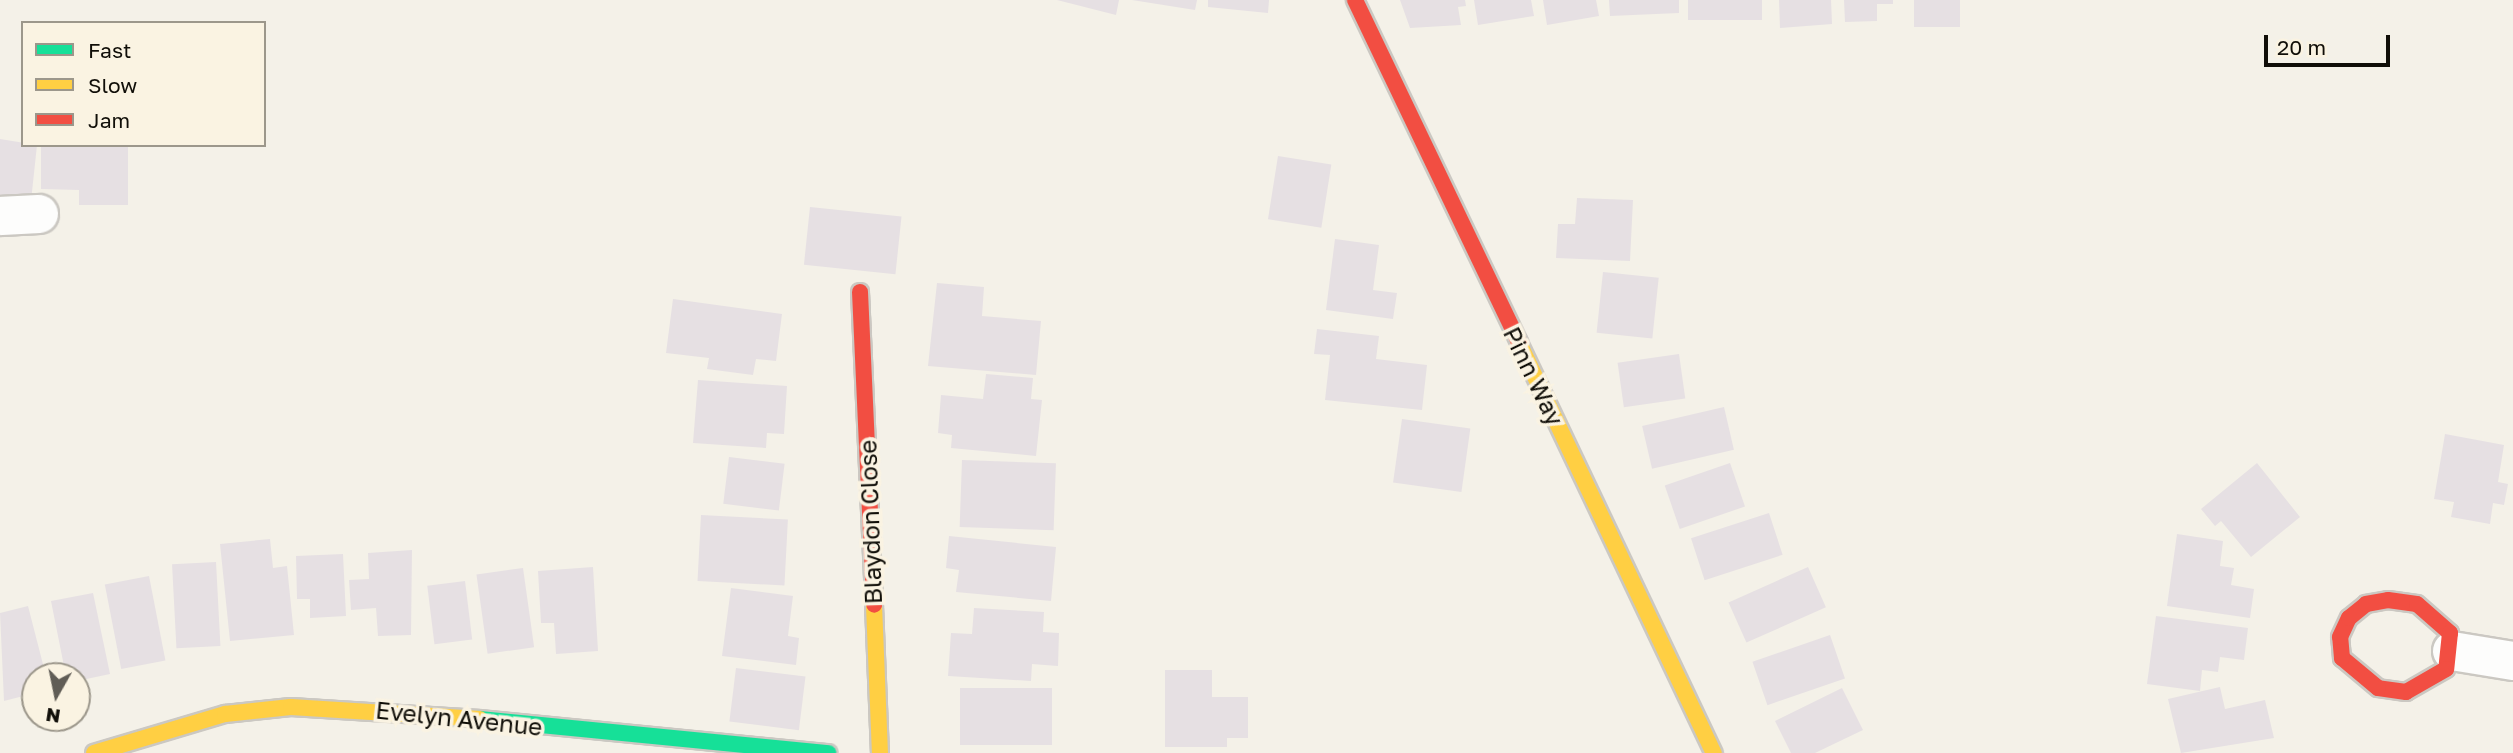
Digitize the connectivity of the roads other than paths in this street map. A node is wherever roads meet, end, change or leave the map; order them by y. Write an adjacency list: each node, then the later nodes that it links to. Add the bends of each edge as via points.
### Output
1 (1355, 0): 11 (street, Pinn Way)
2 (39, 214): 3 (street)
3 (0, 216)
4 (860, 292): 10 (street, Blaydon Close)
5 (2452, 651): 5 (street, via 2446,669 2406,692 2357,677 2342,658 2340,638 2358,611 2388,600 2417,604 2437,615 2451,633); 6 (street)
6 (2513, 661)
7 (724, 749): 8 (street, Evelyn Avenue, via 365,708 291,707 225,714); 9 (street, Evelyn Avenue)
8 (94, 753)
9 (828, 753)
10 (880, 753)
11 (1714, 753)

